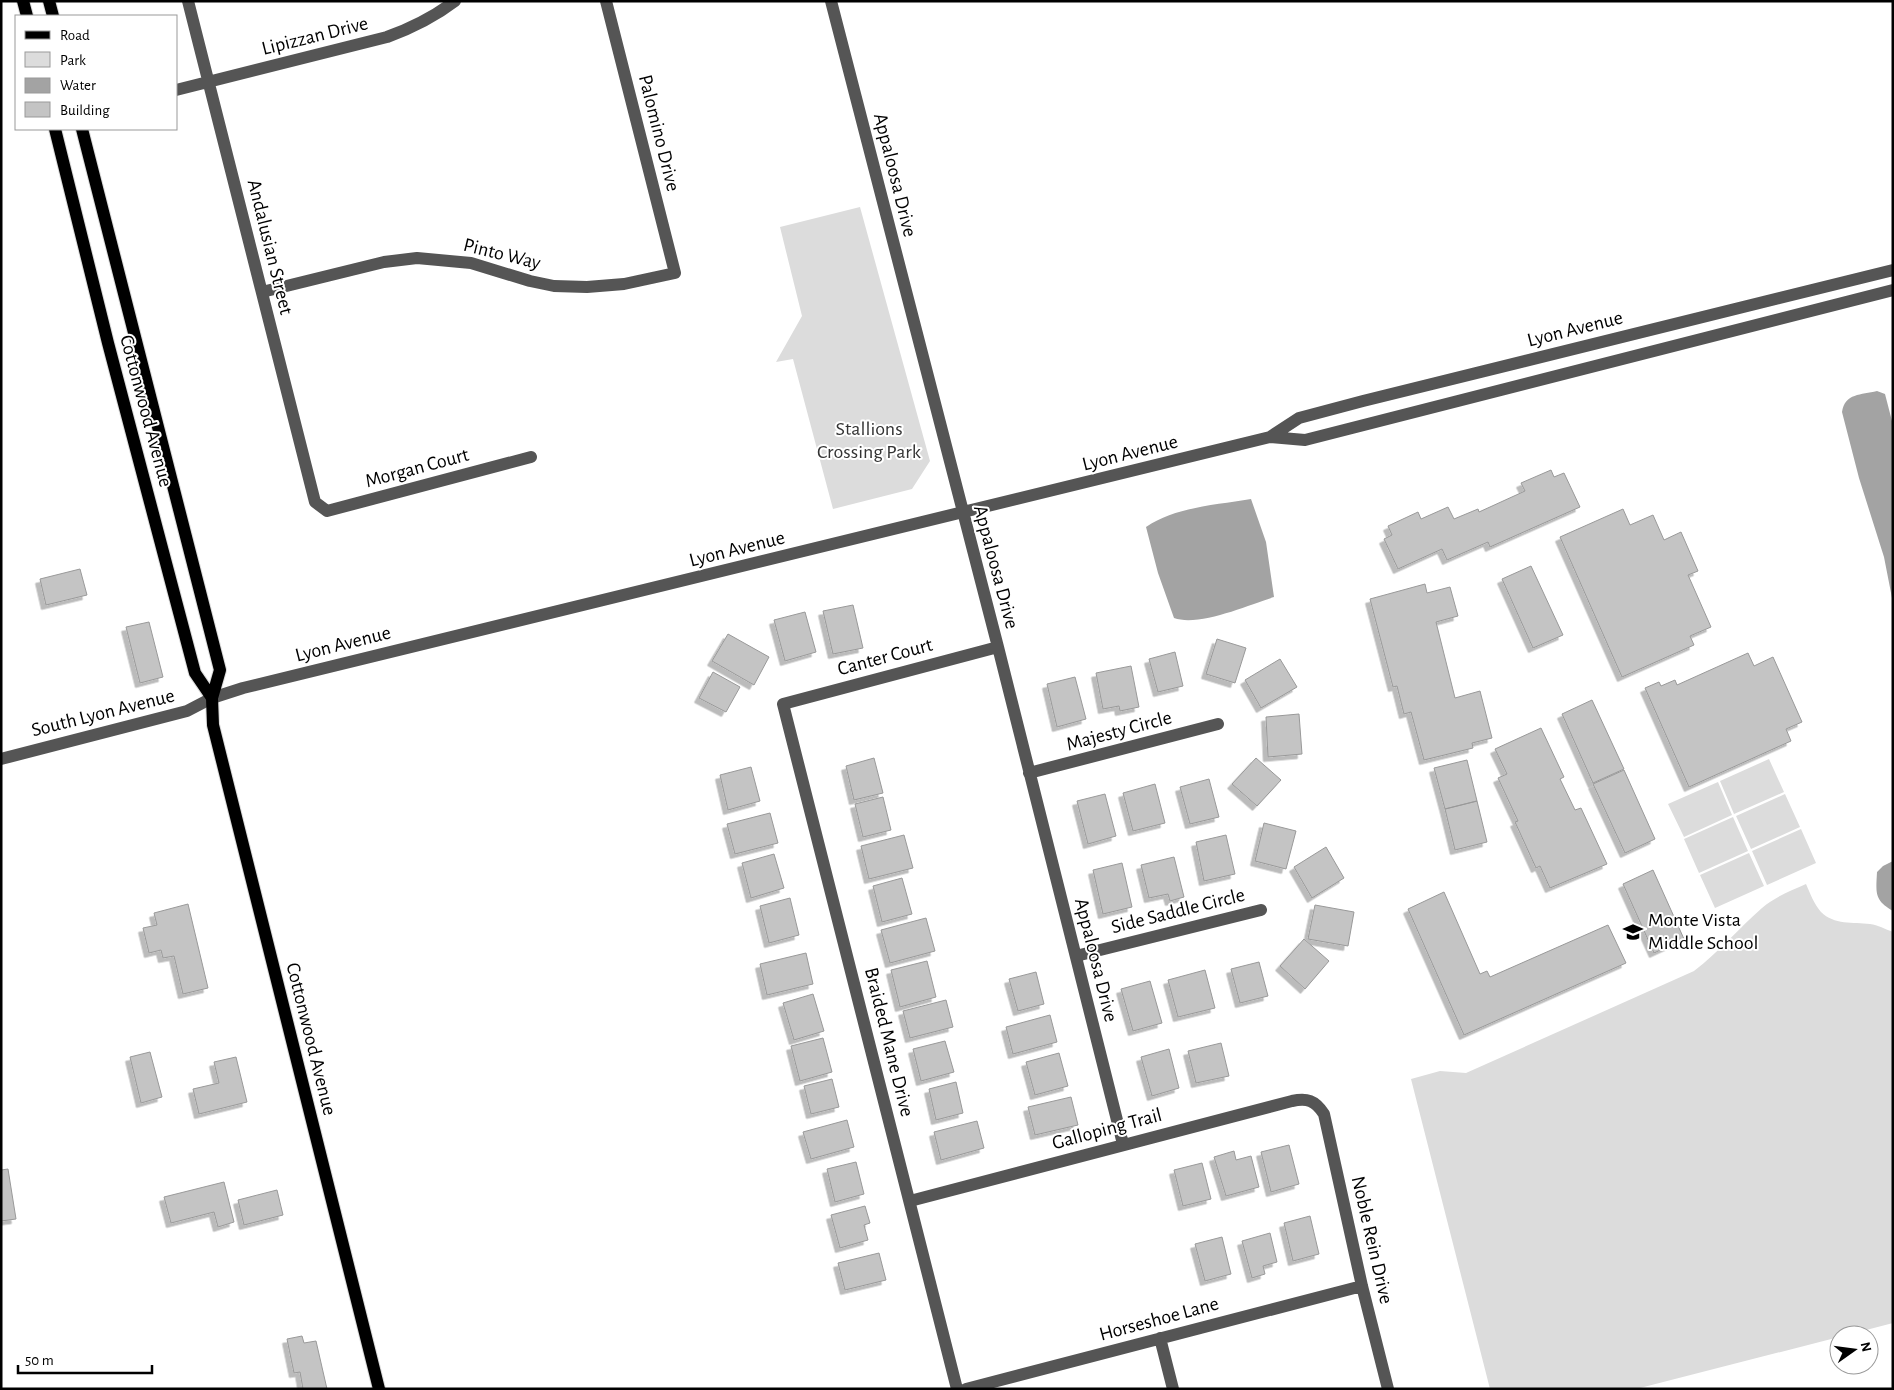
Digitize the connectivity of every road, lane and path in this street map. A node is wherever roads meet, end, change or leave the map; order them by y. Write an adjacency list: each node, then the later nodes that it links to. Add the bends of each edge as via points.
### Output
1 (23, 1): 7 (main road)
2 (49, 1): 8 (main road)
3 (188, 1): 9 (street, Andalusian Street)
4 (456, 1): 9 (street, Lipizzan Drive, via 415,27 387,37)
5 (606, 1): 14 (street, Palomino Drive)
6 (831, 1): 20 (street, Appaloosa Drive)
7 (27, 15)
8 (53, 15)
9 (208, 82): 10 (street, Lipizzan Drive); 16 (street, Andalusian Street)
10 (178, 90)
11 (55, 130): 22 (main road, Cottonwood Avenue, via 195,673)
12 (82, 130): 22 (main road, Cottonwood Avenue, via 220,670)
13 (1893, 270): 17 (street, Lyon Avenue, via 1299,418)
14 (675, 273): 16 (street, Pinto Way, via 624,284 554,286 530,282 471,263 417,258 384,262)
15 (1893, 290): 17 (street, Lyon Avenue, via 1305,440)
16 (262, 292): 19 (street, Andalusian Street)
17 (1270, 438): 20 (street, Lyon Avenue)
18 (531, 457): 19 (street, Morgan Court, via 327,511)
19 (315, 502)
20 (963, 513): 21 (street, Appaloosa Drive); 22 (street, Lyon Avenue, via 262,683)
21 (998, 647): 23 (street, Canter Court); 26 (street, Appaloosa Drive)
22 (212, 698): 25 (street, South Lyon Avenue, via 187,711); 34 (main road, Cottonwood Avenue, via 213,725)
23 (783, 704): 31 (street, Braided Mane Drive)
24 (1218, 724): 26 (street, Majesty Circle)
25 (1, 759)
26 (1030, 773): 28 (street, Appaloosa Drive)
27 (1261, 910): 28 (street, Side Saddle Circle)
28 (1076, 956): 30 (street, Appaloosa Drive)
29 (1314, 1103): 30 (street, Galloping Trail, via 1304,1099 1292,1101); 32 (street, Noble Rein Drive, via 1324,1114)
30 (1123, 1144): 31 (street, Galloping Trail)
31 (910, 1201): 35 (street, Braided Mane Drive)
32 (1362, 1286): 33 (street, Horseshoe Lane); 38 (street, Noble Rein Drive)
33 (1160, 1338): 36 (street, Horseshoe Lane); 37 (street)
34 (379, 1389)
35 (957, 1389)
36 (966, 1389)
37 (1173, 1389)
38 (1388, 1389)

